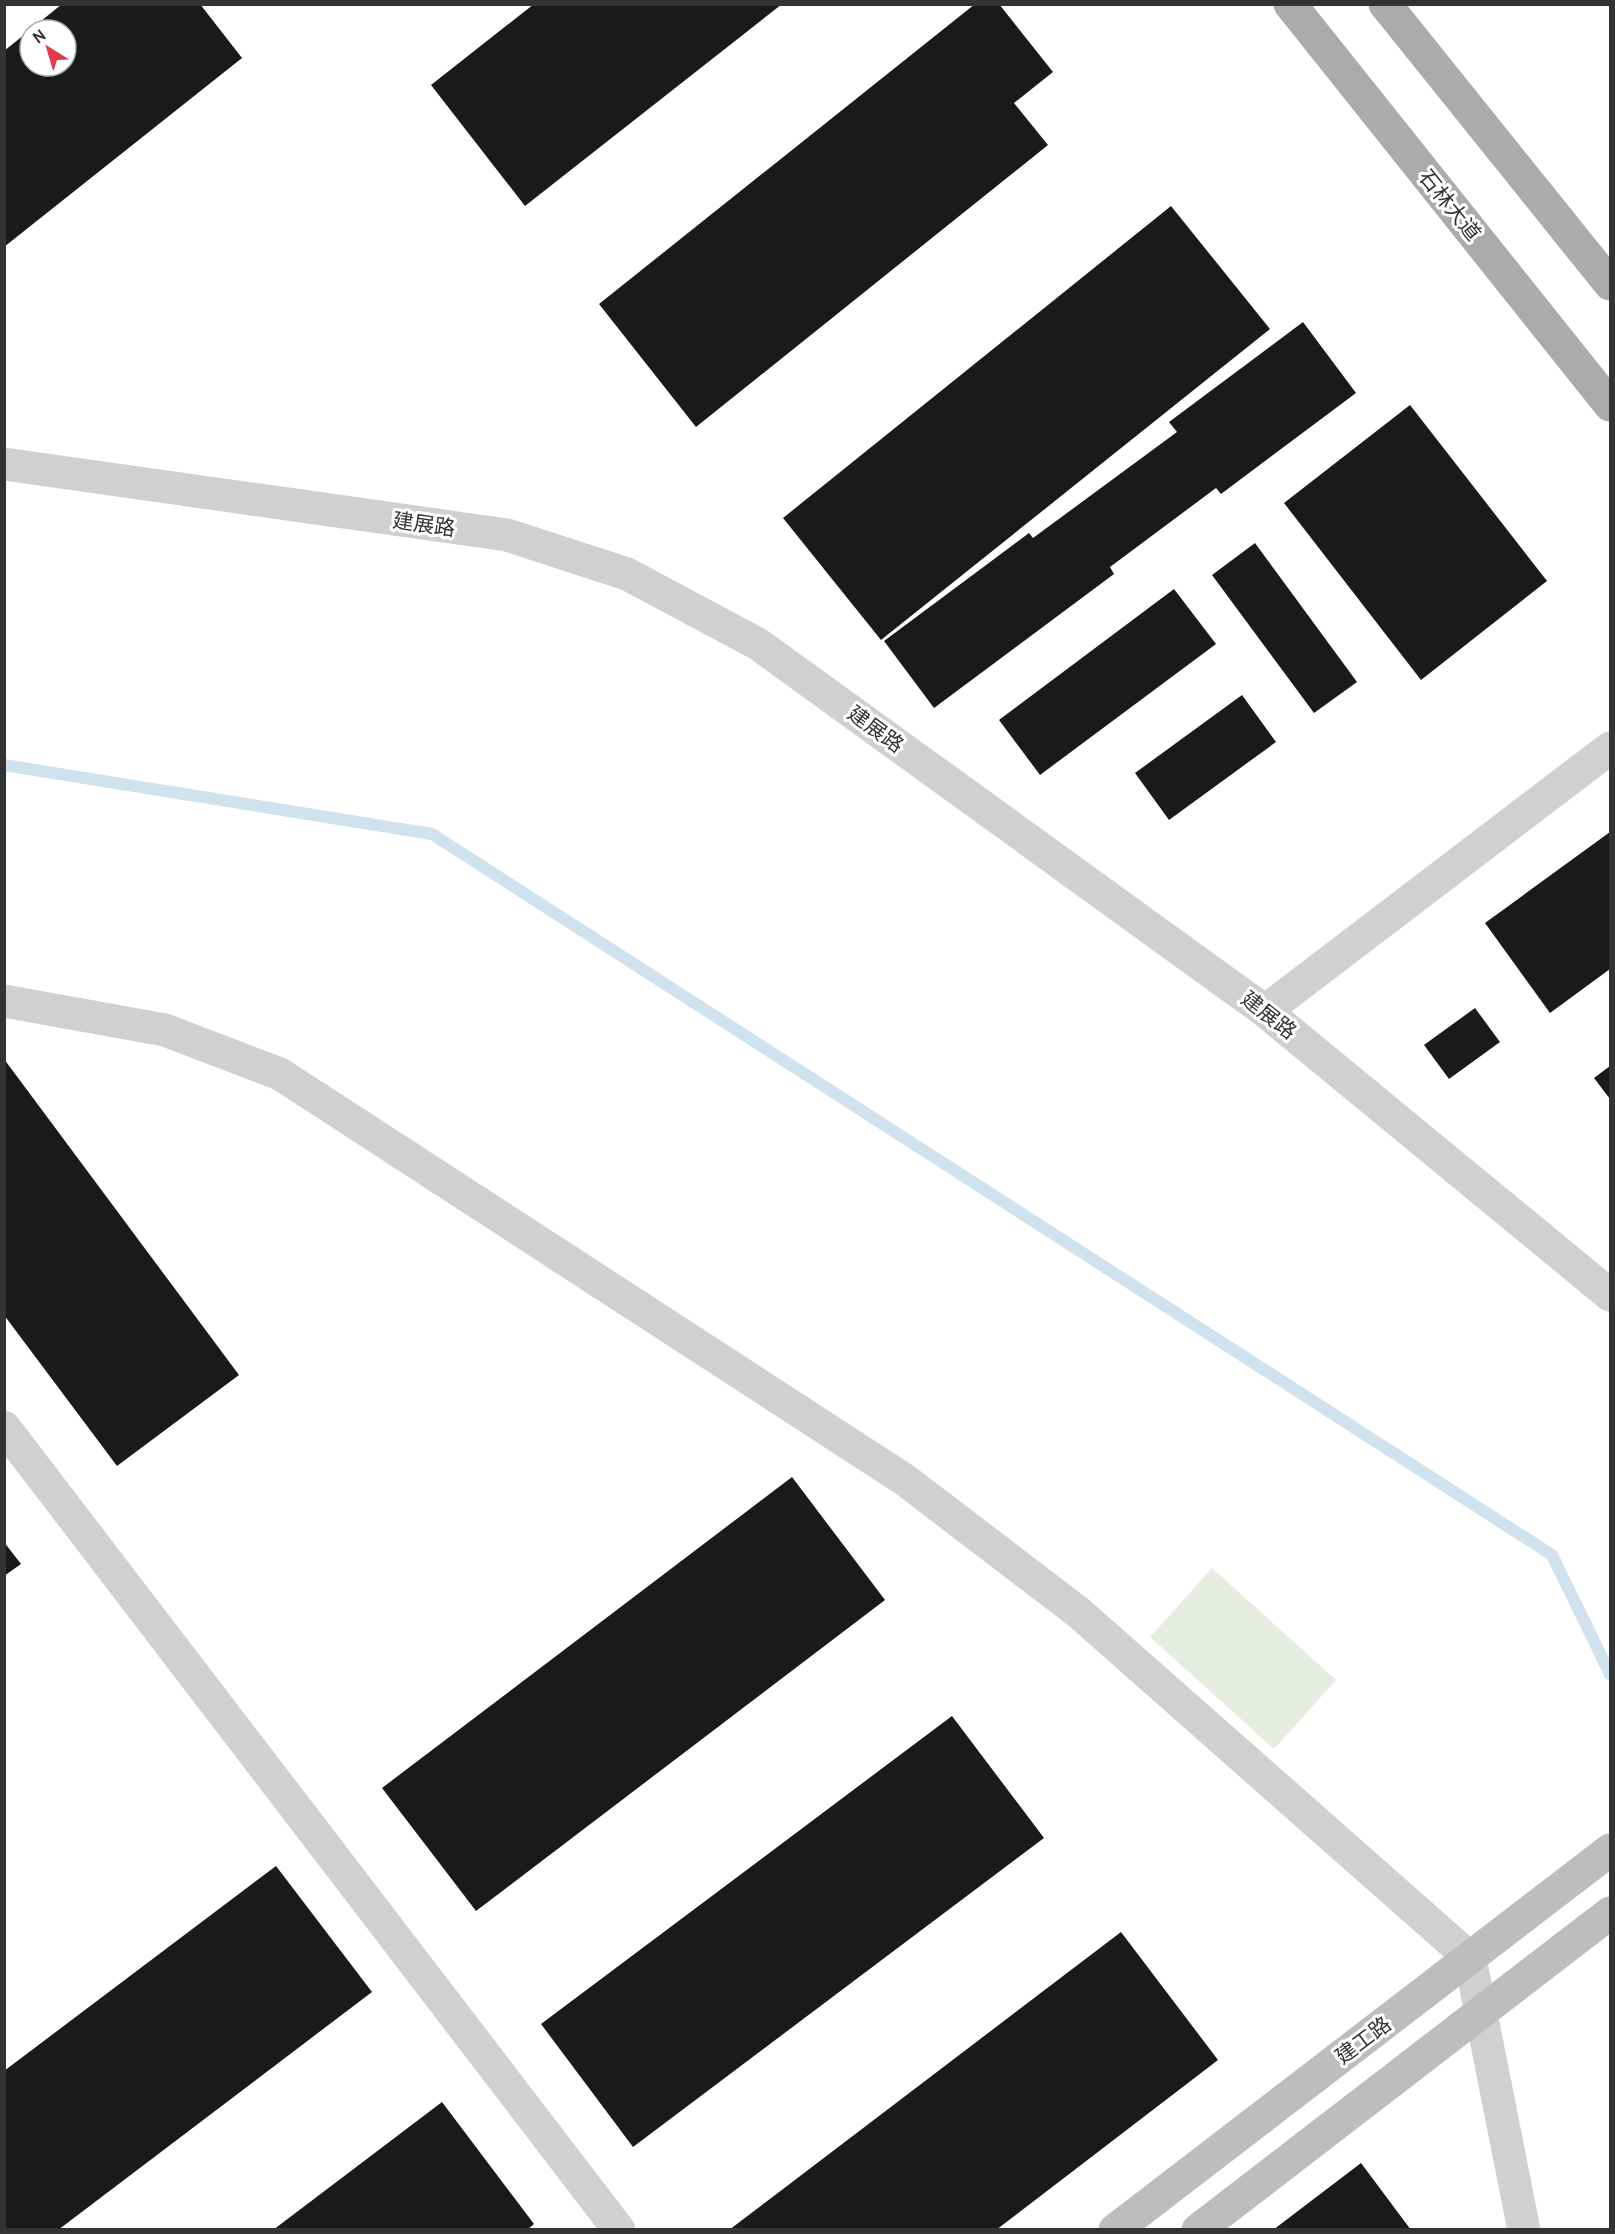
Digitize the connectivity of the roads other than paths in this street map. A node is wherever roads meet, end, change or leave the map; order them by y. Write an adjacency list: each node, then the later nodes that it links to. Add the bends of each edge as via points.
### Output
1 (1290, 4): 4 (main road, 石林大道)
2 (1385, 4): 3 (main road)
3 (1611, 285)
4 (1611, 405)
5 (4, 464): 8 (street, 建展路, via 507,536 627,574 758,644)
6 (1611, 748): 8 (street)
7 (4, 1001): 13 (street, via 165,1030 280,1074 906,1480 1078,1612)
8 (1265, 1011): 9 (street, 建展路)
9 (1611, 1294)
10 (4, 1427): 15 (street)
11 (1611, 1850): 13 (main road, 建工路)
12 (1611, 1914): 14 (main road)
13 (1470, 1958): 14 (street); 16 (main road, 建工路)
14 (1480, 2014): 17 (main road); 18 (street)
15 (619, 2229)
16 (1115, 2229)
17 (1198, 2229)
18 (1524, 2229)

